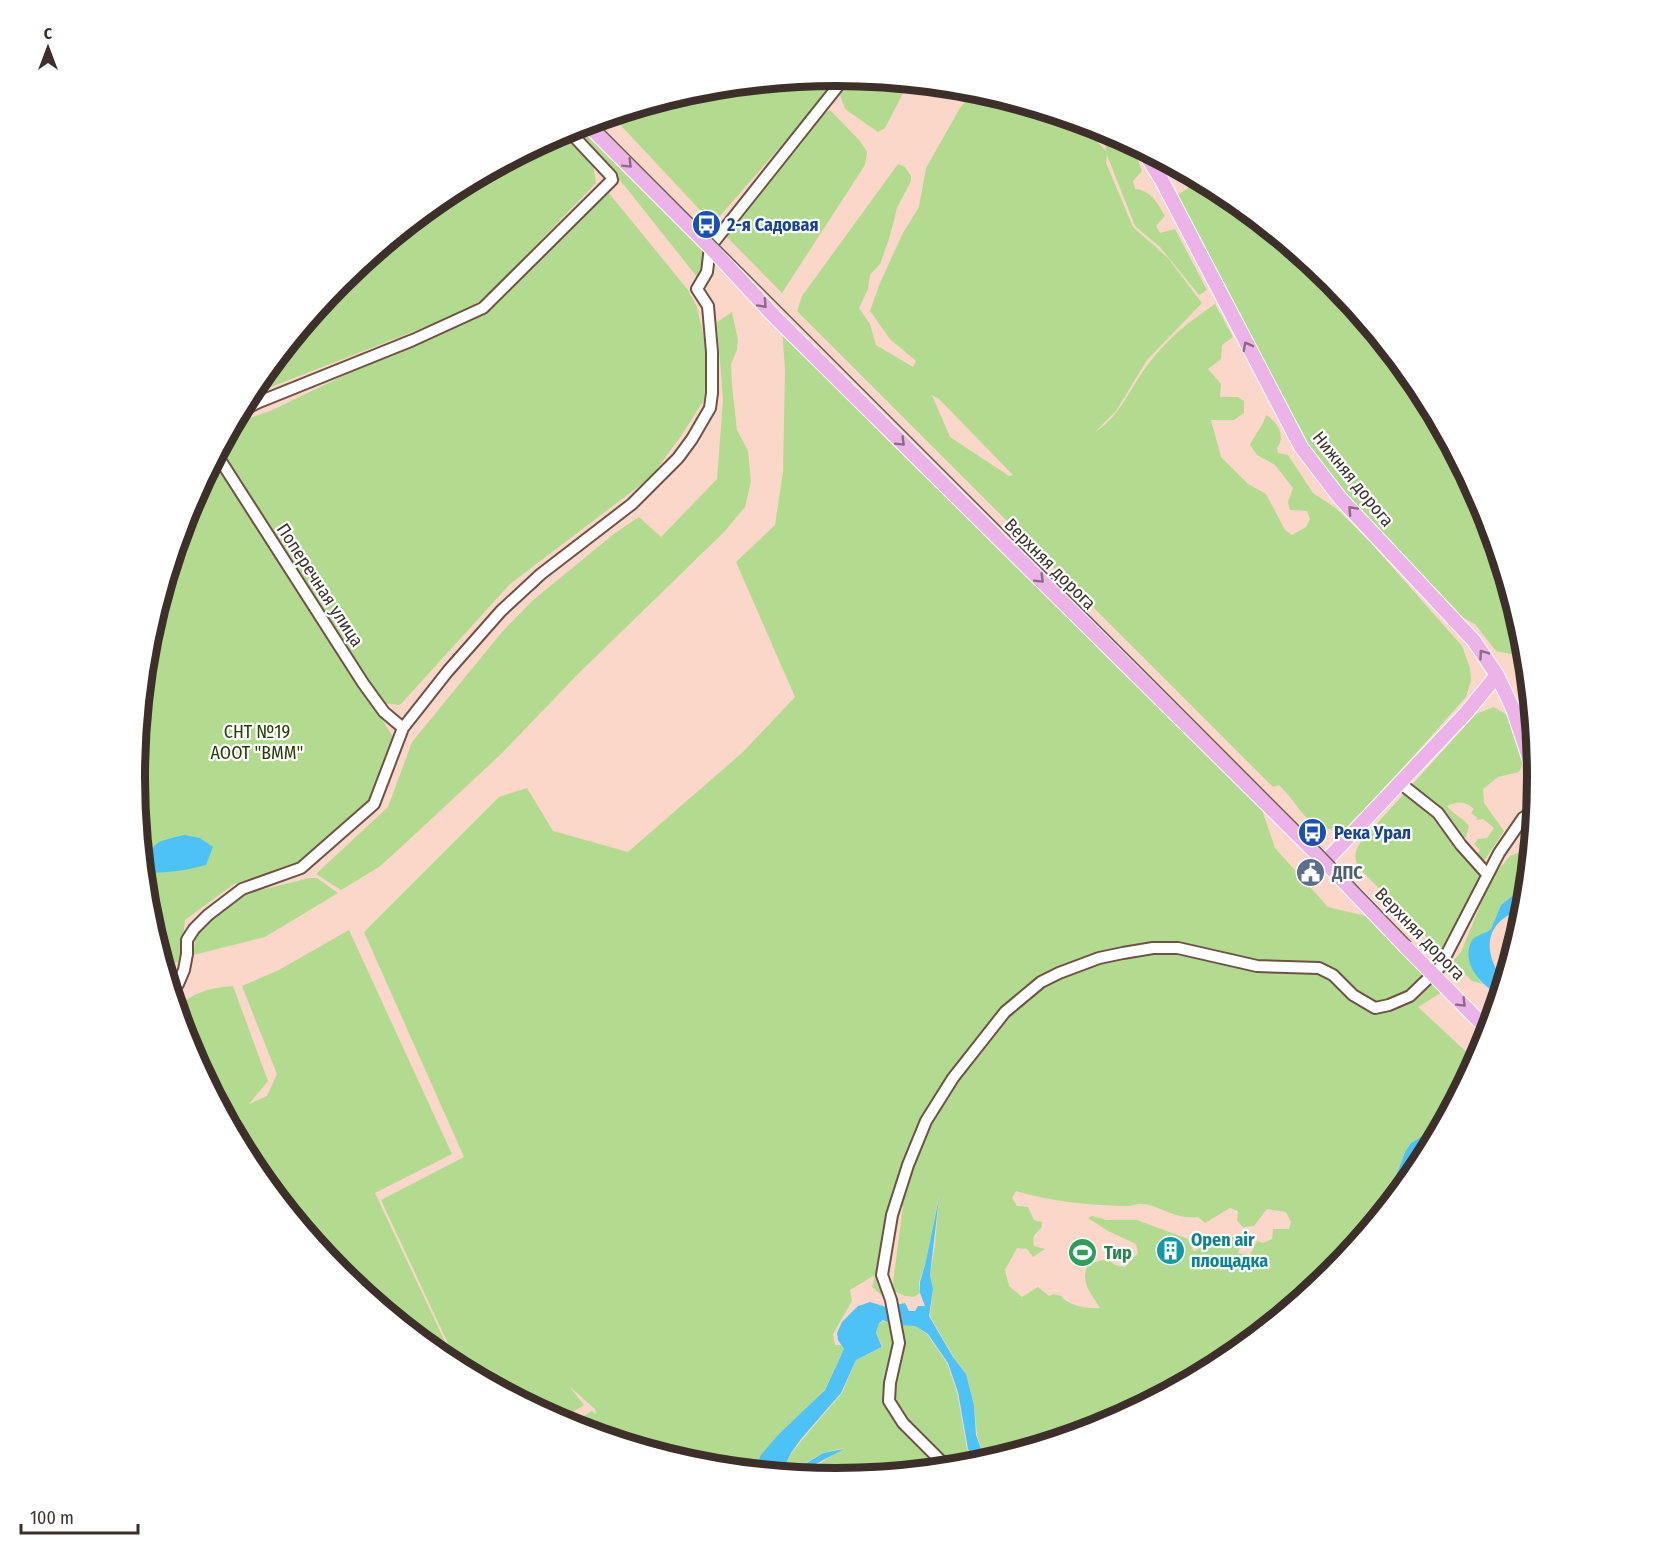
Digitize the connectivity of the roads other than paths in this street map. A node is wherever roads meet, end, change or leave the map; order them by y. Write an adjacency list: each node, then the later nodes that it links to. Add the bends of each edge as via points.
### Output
1 (838, 86): 5 (street)
2 (593, 130): 5 (main road, Верхняя дорога, one-way to 5)
3 (575, 137): 6 (street, via 612,180 483,308)
4 (1150, 161): 9 (main road, Нижняя дорога, one-way to 4, via 1474,641 1340,498 1301,447)
5 (710, 248): 10 (street, via 707,272 697,289 708,306 712,393 710,408 692,439 632,504 541,574 501,611); 14 (main road, Верхняя дорога, one-way to 14)
6 (259, 402): 7 (street)
7 (255, 404)
8 (221, 461): 10 (street, Поперечная улица, via 363,683 384,712)
9 (1497, 675): 11 (main road, Нижняя дорога); 12 (main road)
10 (403, 728): 16 (street, via 374,804 301,868 242,889 208,915 187,940 184,970)
11 (1527, 753)
12 (1400, 783): 14 (main road); 15 (street, via 1438,813)
13 (1527, 815): 15 (street)
14 (1325, 862): 17 (main road, Верхняя дорога, one-way to 17, bridge)
15 (1487, 874): 18 (street, via 1440,967 1410,996 1389,1005 1375,1008 1319,968 1257,966 1178,948 1153,948 1099,958 1059,973 1041,982 1005,1012 953,1078 926,1121 892,1215 882,1275 899,1343 889,1401 903,1423)
16 (178, 984)
17 (1482, 1024)
18 (941, 1461)

